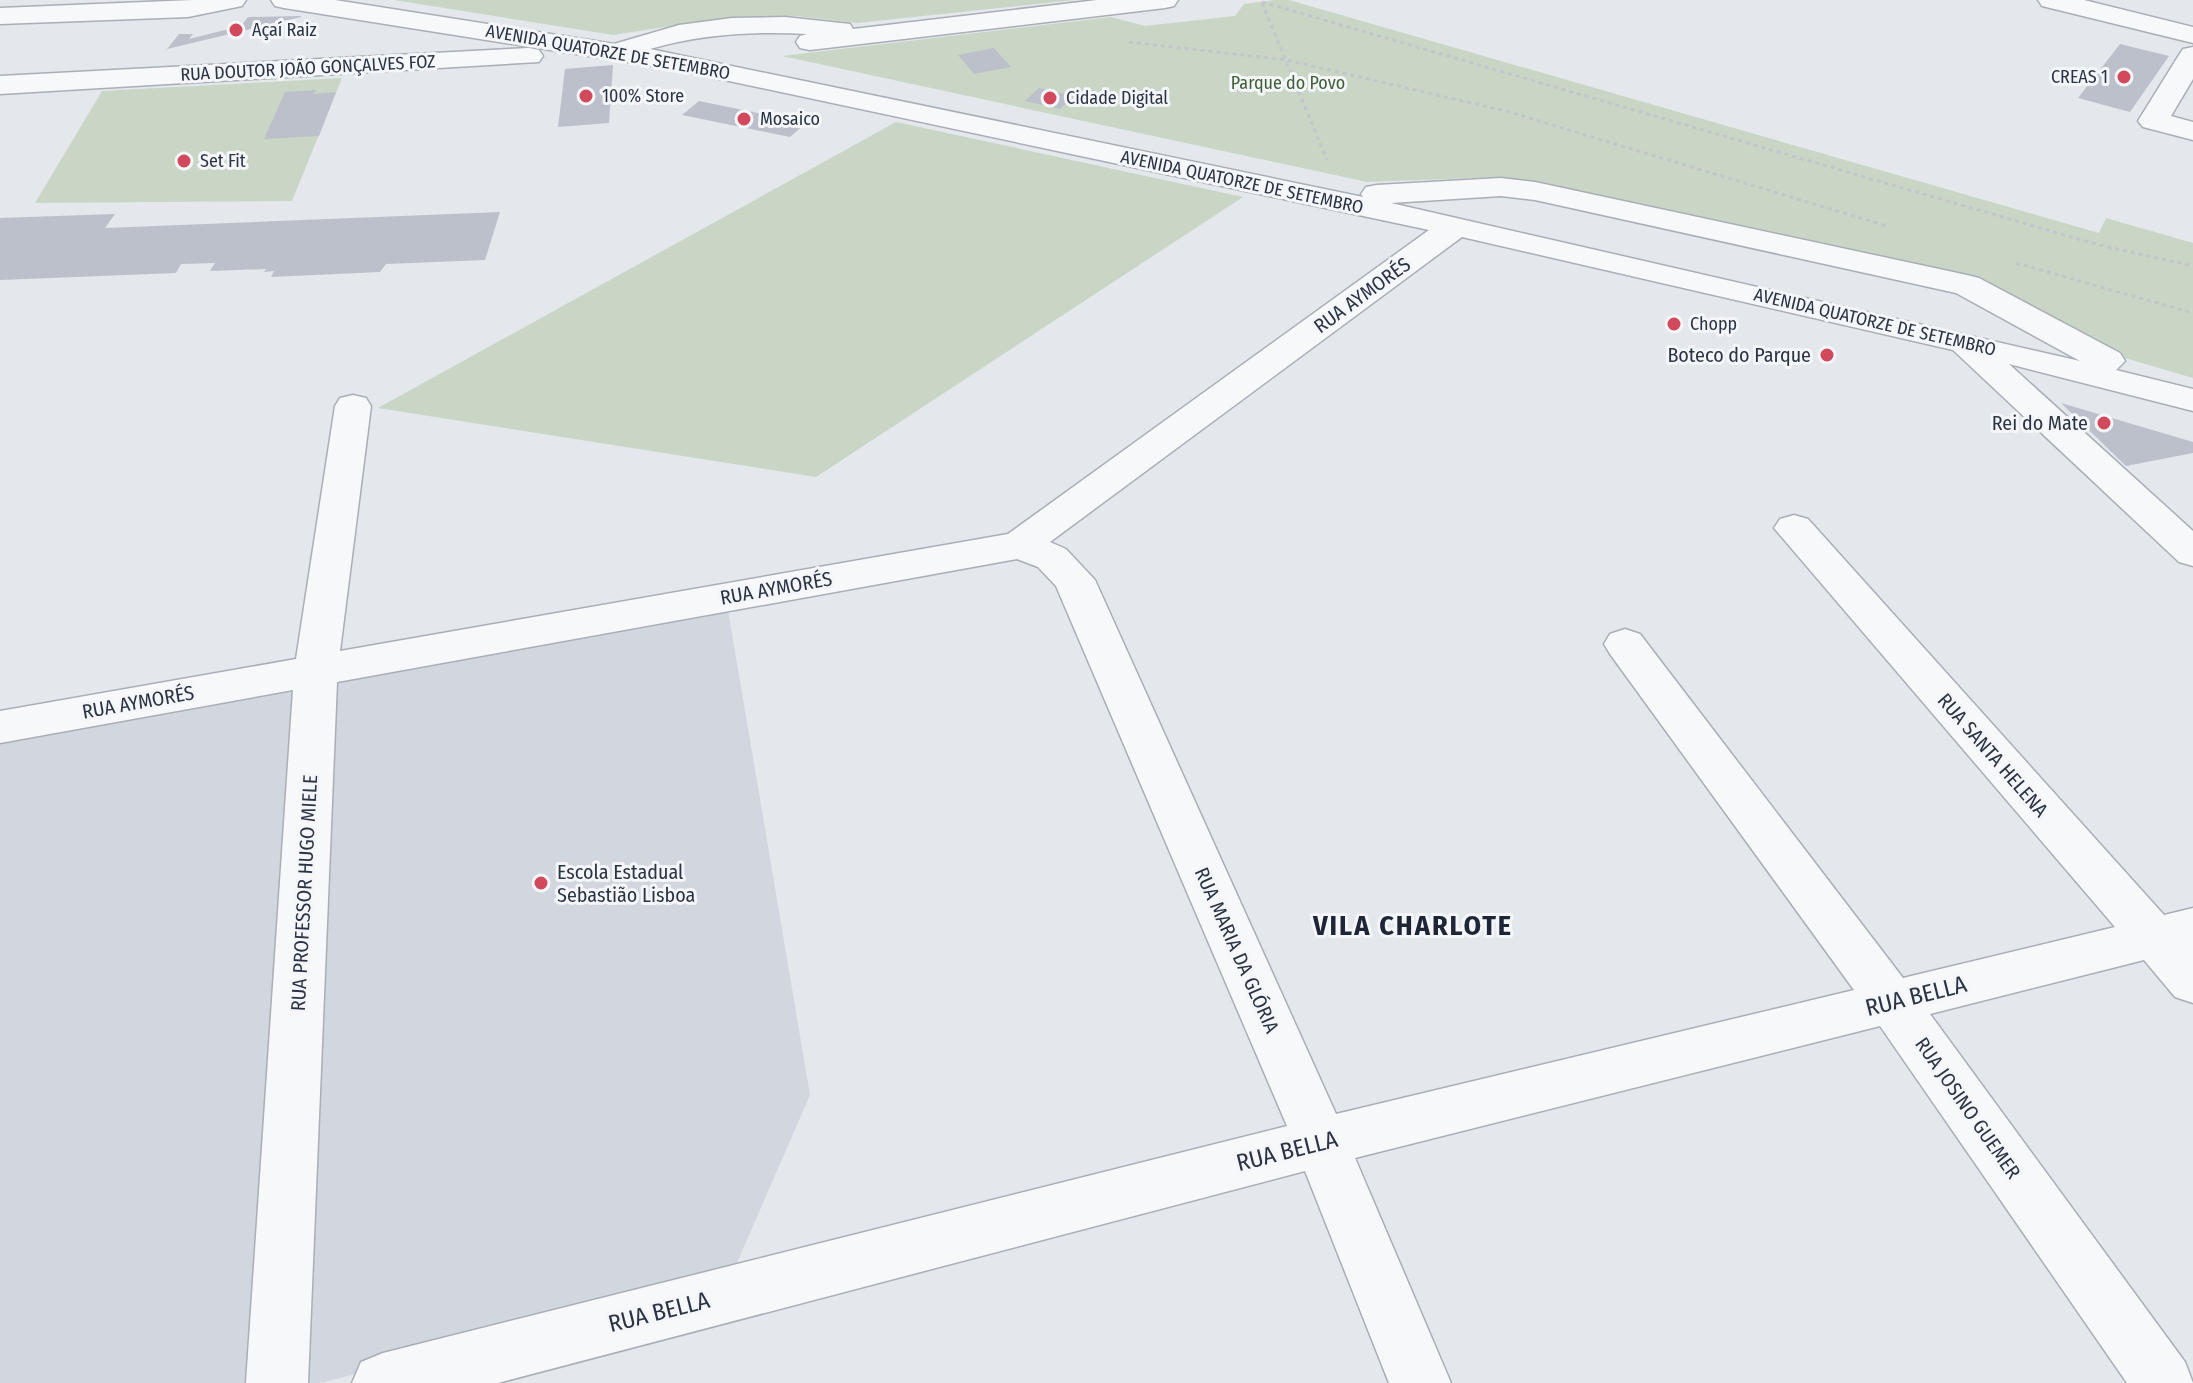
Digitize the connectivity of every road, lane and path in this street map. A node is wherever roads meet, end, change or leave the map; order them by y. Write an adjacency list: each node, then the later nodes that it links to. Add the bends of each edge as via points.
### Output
1 (233, 0): 5 (street, via 188,9)
2 (284, 0): 10 (street, AVENIDA QUATORZE DE SETEMBRO)
3 (1165, 0): 7 (street)
4 (2051, 0): 8 (street)
5 (0, 16)
6 (840, 30): 7 (street); 10 (street, via 739,23 689,30); 13 (street, via 717,35 691,44)
7 (874, 32): 13 (street)
8 (2193, 35)
9 (1119, 41): 12 (path)
10 (616, 51): 13 (street, AVENIDA QUATORZE DE SETEMBRO); 14 (street, RUA DOUTOR JOÃO GONÇALVES FOZ)
11 (2193, 55): 15 (street, via 2153,121)
12 (1286, 60): 16 (path); 19 (path, via 1506,111); 21 (path, via 1262,2 2099,245)
13 (670, 61): 17 (street, AVENIDA QUATORZE DE SETEMBRO)
14 (0, 85)
15 (2193, 131)
16 (1327, 161)
17 (1319, 198): 18 (street, AVENIDA QUATORZE DE SETEMBRO); 24 (street, via 1501,187 1535,191 1967,285)
18 (1456, 226): 23 (street, AVENIDA QUATORZE DE SETEMBRO); 27 (street, RUA AYMORÉS)
19 (1900, 230)
20 (2003, 260): 22 (path)
21 (2193, 266)
22 (2193, 313)
23 (1963, 342): 24 (street, AVENIDA QUATORZE DE SETEMBRO); 28 (street)
24 (2178, 396)
25 (353, 406): 30 (street, RUA PROFESSOR HUGO MIELE)
26 (1794, 528): 32 (street, RUA SANTA HELENA)
27 (1020, 545): 30 (street, RUA AYMORÉS); 35 (street, RUA MARIA DA GLÓRIA, via 1052,558 1074,580)
28 (2193, 553)
29 (1625, 644): 34 (street, RUA JOSINO GUEMER)
30 (316, 670): 31 (street, RUA AYMORÉS); 36 (street, RUA PROFESSOR HUGO MIELE)
31 (0, 727)
32 (2174, 932): 33 (street, RUA SANTA HELENA); 34 (street, RUA BELLA)
33 (2193, 982)
34 (1892, 1002): 35 (street, RUA BELLA); 39 (street, RUA JOSINO GUEMER)
35 (1321, 1142): 37 (street, RUA BELLA); 38 (street, RUA MARIA DA GLÓRIA)
36 (277, 1383)
37 (383, 1383)
38 (1420, 1383)
39 (2163, 1383)

